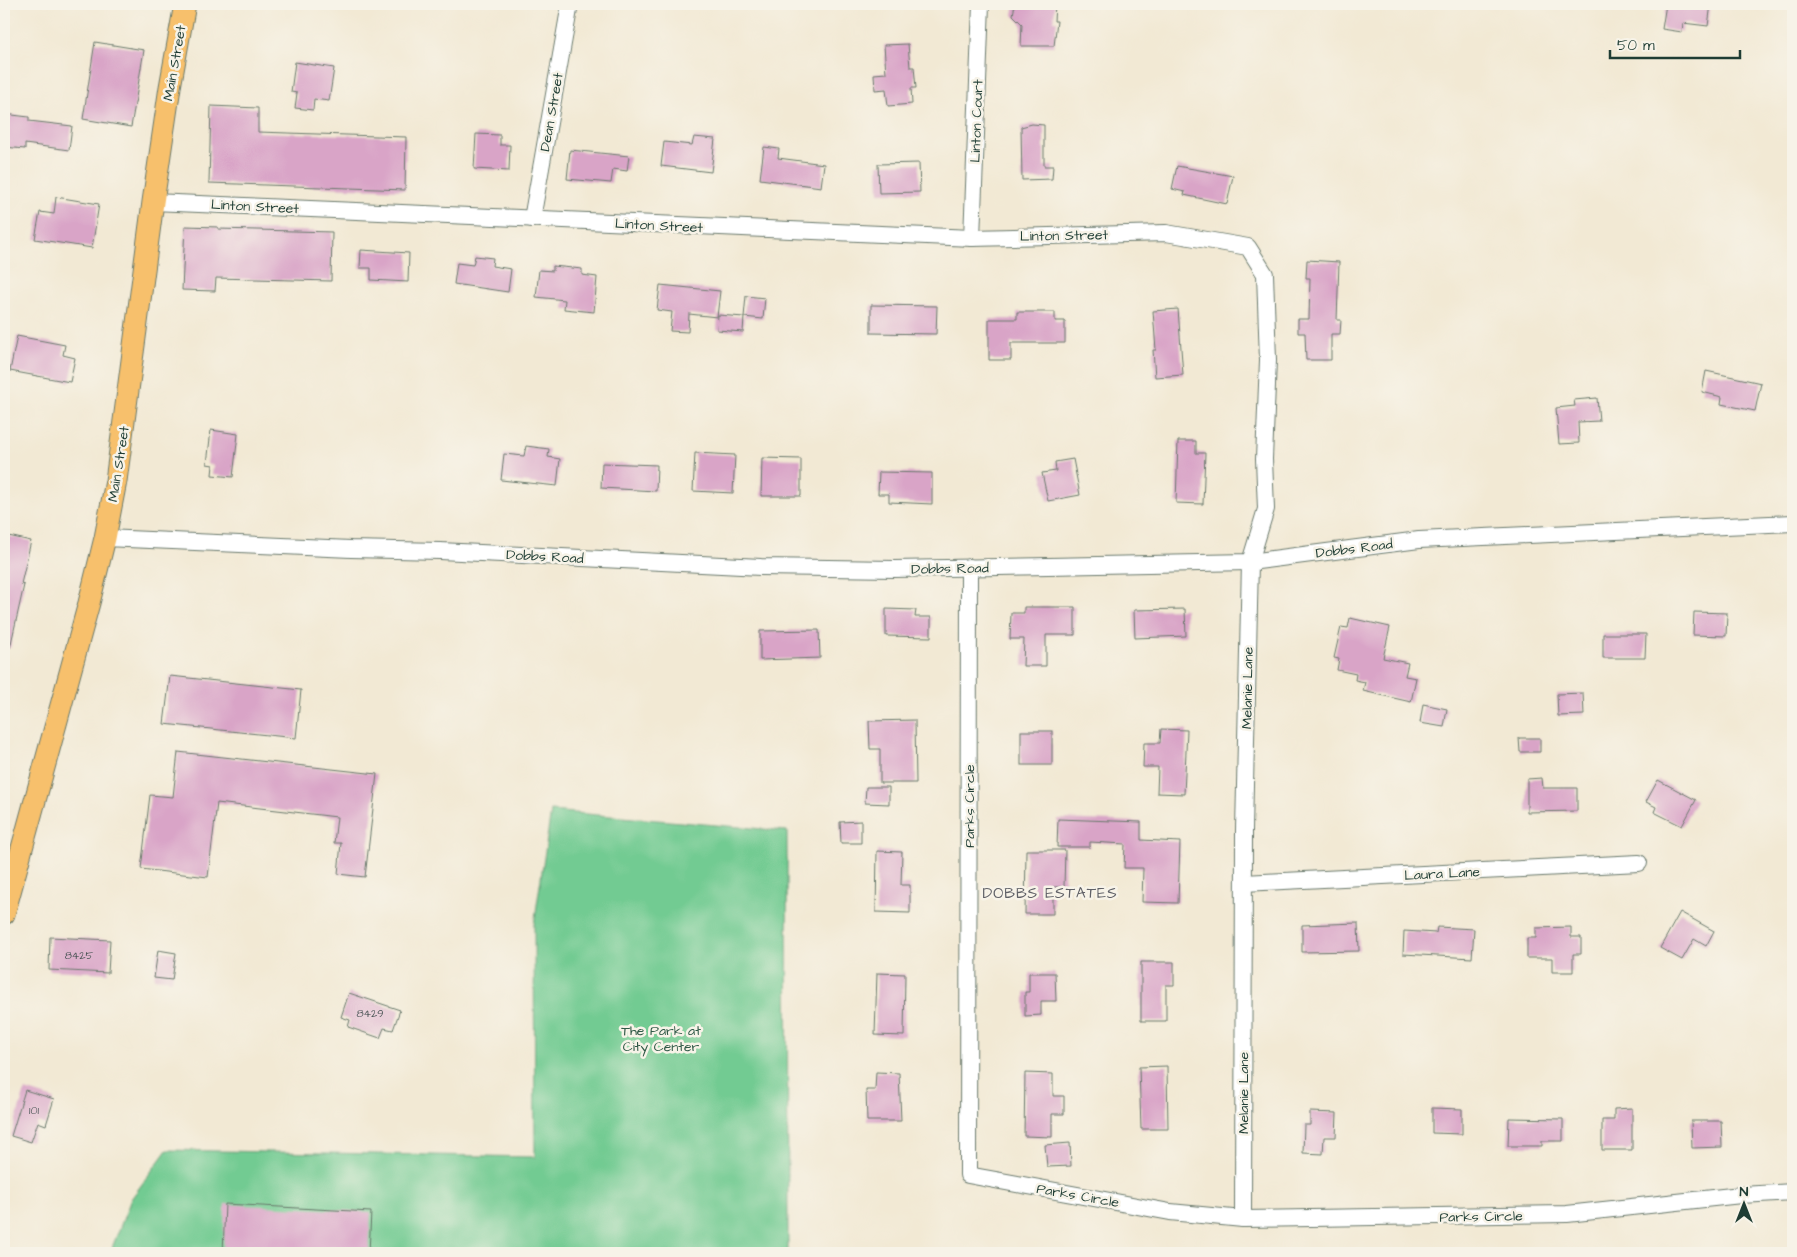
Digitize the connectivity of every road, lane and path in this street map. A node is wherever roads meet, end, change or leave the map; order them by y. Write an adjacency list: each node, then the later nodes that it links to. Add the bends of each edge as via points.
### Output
1 (185, 4): 4 (main road, Main Street)
2 (570, 4): 5 (street, Dean Street)
3 (981, 4): 7 (street, Linton Court)
4 (153, 202): 5 (street, Linton Street); 9 (main road, Main Street, via 116,481)
5 (532, 219): 7 (street, Linton Street)
6 (1166, 233): 7 (street, Linton Street); 10 (street, Melanie Lane, via 1248,247 1265,274 1268,360 1264,459 1266,509)
7 (972, 238)
8 (1793, 523): 10 (street, Dobbs Road, via 1418,540)
9 (105, 538): 11 (street, Dobbs Road, via 761,567); 14 (main road, Main Street)
10 (1250, 562): 11 (street, Dobbs Road); 13 (street, Melanie Lane)
11 (969, 567): 16 (street, Parks Circle, via 968,1175 1170,1212)
12 (1639, 863): 13 (street, Laura Lane)
13 (1244, 883): 16 (street, Melanie Lane)
14 (4, 914)
15 (1793, 1192): 16 (street, Parks Circle, via 1567,1214)
16 (1243, 1219)

